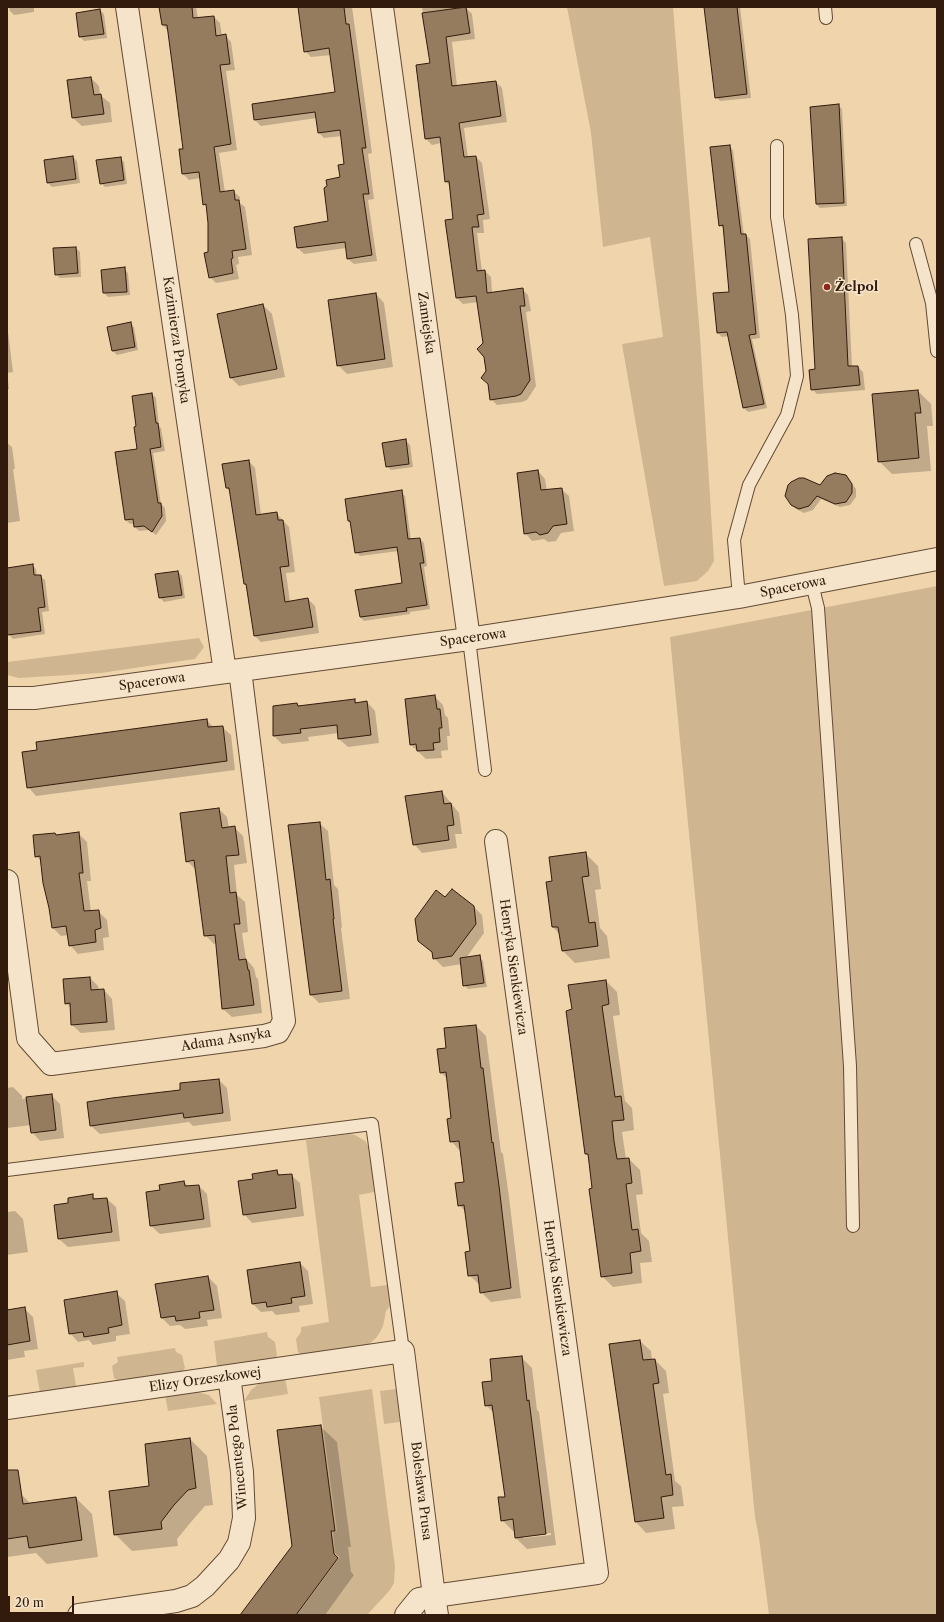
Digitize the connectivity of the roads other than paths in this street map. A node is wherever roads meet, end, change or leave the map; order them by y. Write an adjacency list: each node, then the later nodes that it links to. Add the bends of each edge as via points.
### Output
1 (127, 7): 10 (street, Kazimierza Promyka)
2 (382, 7): 9 (street, Zamiejska)
3 (777, 146): 8 (lane, via 777,217 792,315 797,376 787,415 749,485 734,540)
4 (916, 244): 5 (lane, via 932,303)
5 (937, 351)
6 (937, 559): 7 (street, Spacerowa)
7 (812, 584): 8 (street, Spacerowa); 16 (lane, via 818,608 850,1066)
8 (739, 597): 9 (street, Spacerowa)
9 (469, 639): 10 (street, Spacerowa); 12 (lane)
10 (232, 671): 11 (street, Spacerowa, via 34,698); 14 (street, Adama Asnyka, via 284,1020 278,1032 264,1036 51,1064 28,1038)
11 (7, 698)
12 (485, 770)
13 (496, 840): 20 (street, Henryka Sienkiewicza, via 596,1574)
14 (7, 881)
15 (7, 1170): 17 (lane, via 372,1124)
16 (853, 1226)
17 (403, 1351): 18 (street, Elizy Orzeszkowej); 20 (street, Bolesława Prusa)
18 (229, 1376): 19 (street, Elizy Orzeszkowej); 21 (street, Wincentego Pola, via 242,1472 244,1518 238,1543 229,1560 192,1596 176,1601)
19 (7, 1408)
20 (435, 1606): 22 (street, via 419,1599)
21 (79, 1615)
22 (406, 1615)

